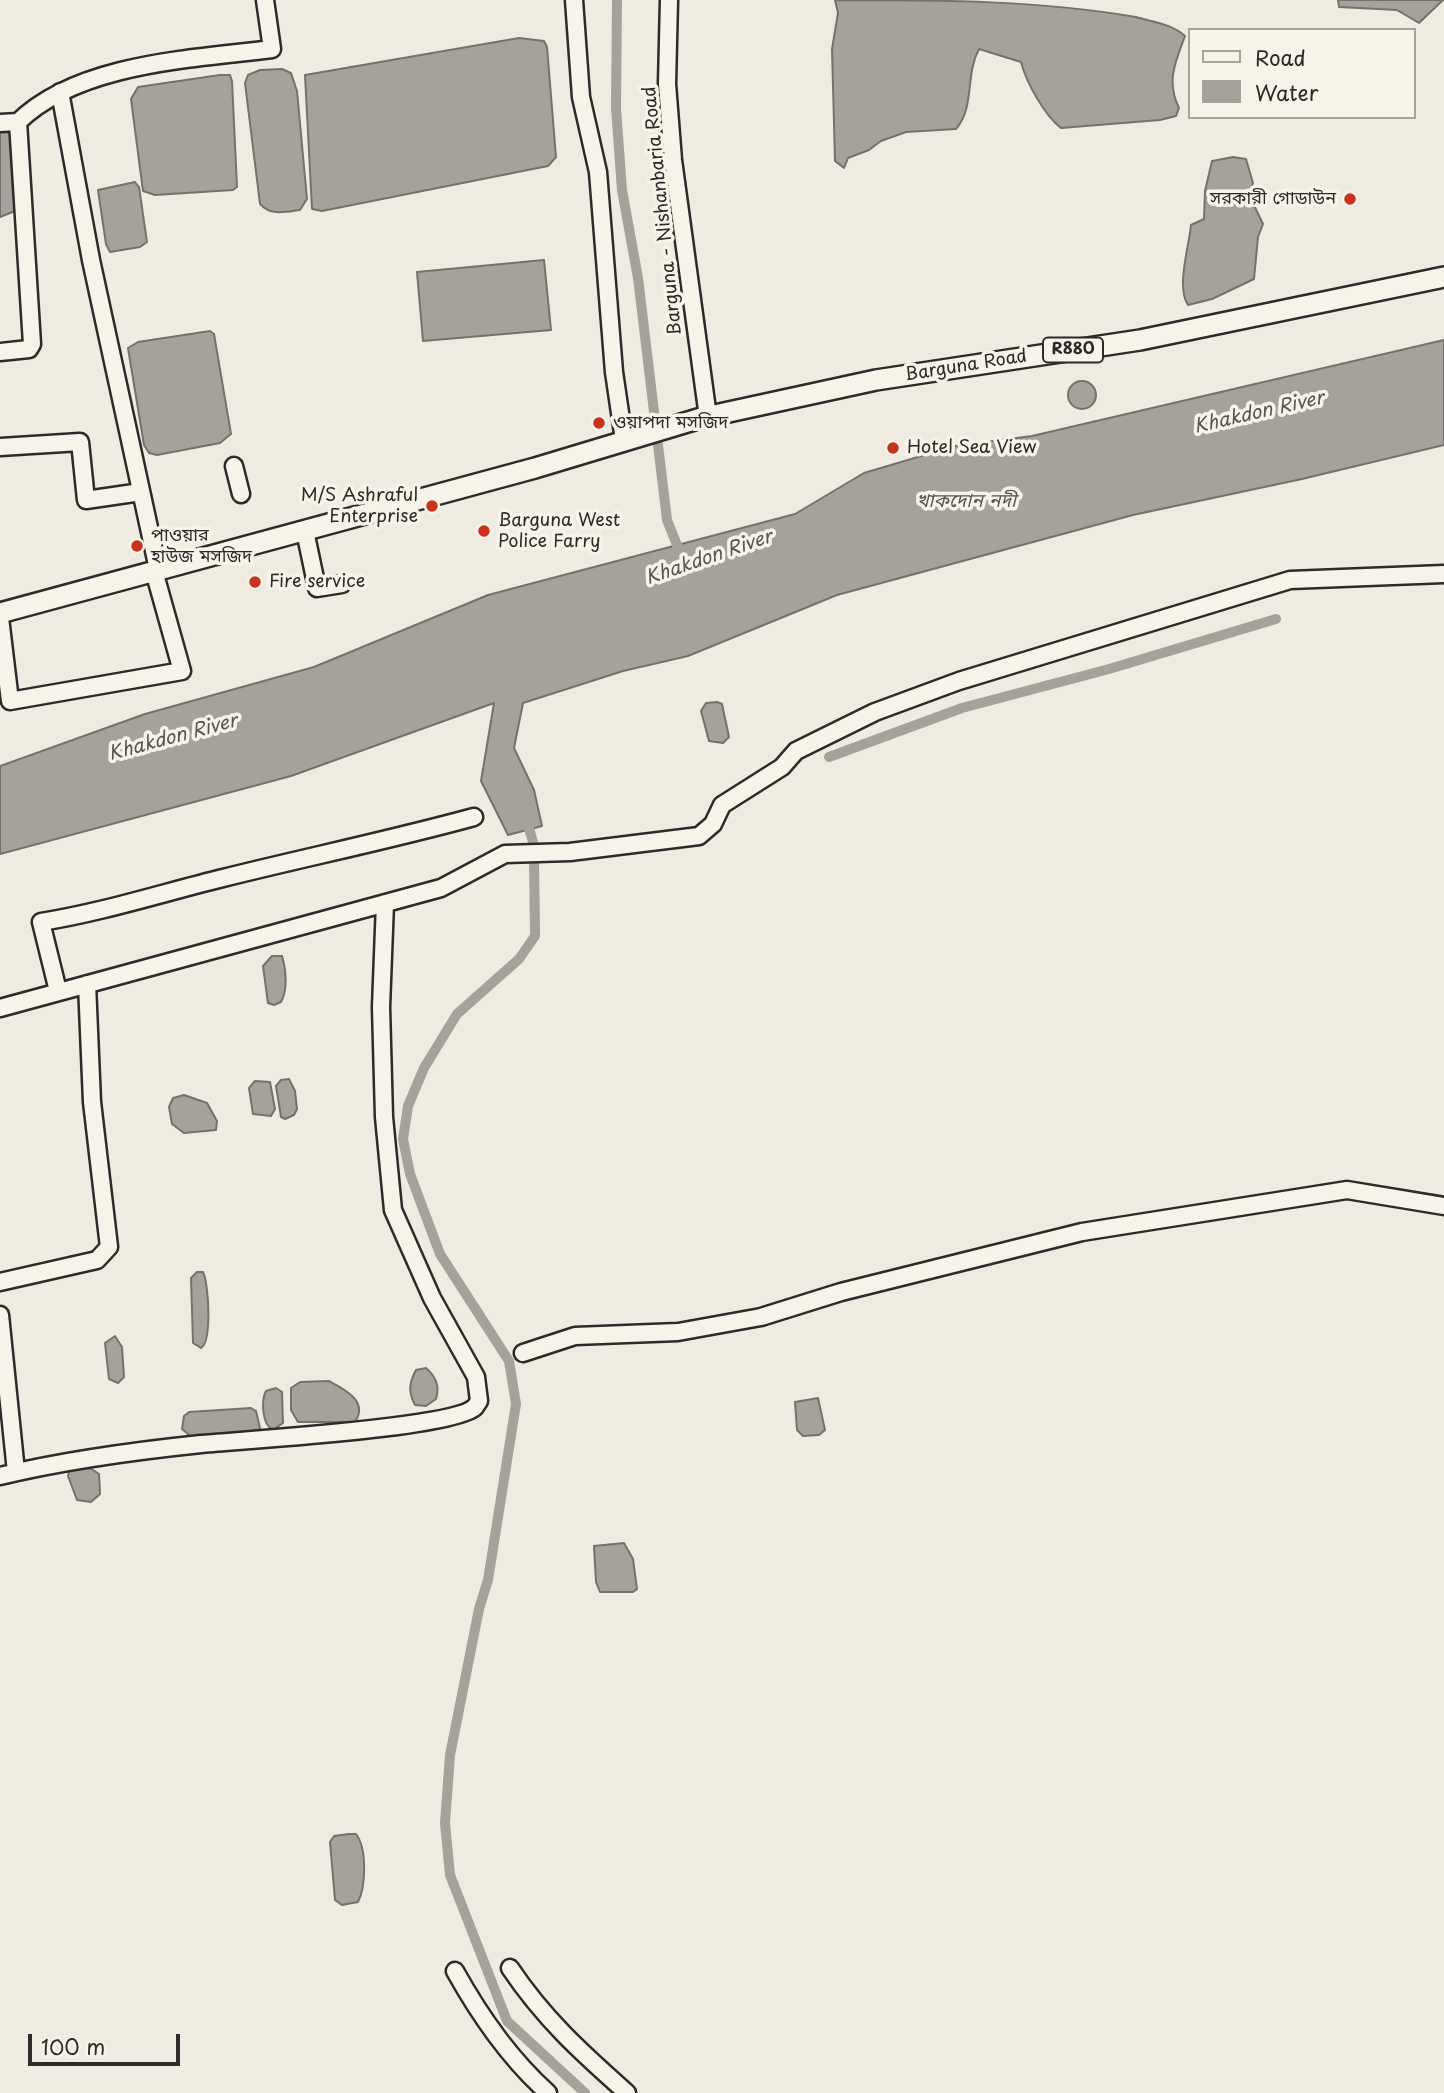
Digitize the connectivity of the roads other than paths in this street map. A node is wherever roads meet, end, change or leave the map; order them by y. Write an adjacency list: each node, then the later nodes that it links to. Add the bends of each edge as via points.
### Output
1 (265, 0): 4 (street, via 272,49 132,66)
2 (574, 0): 10 (street, via 580,86 598,172 614,372)
3 (669, 0): 9 (street, Barguna - Nishanbaria Road, via 667,84 673,160)
4 (60, 92): 5 (street); 13 (street)
5 (18, 122): 6 (street); 8 (street, via 32,344 29,349)
6 (0, 123)
7 (1444, 277): 9 (main road, Barguna Road / R880, via 1140,340 876,380)
8 (0, 352)
9 (705, 418): 10 (main road, Barguna Road / R880)
10 (626, 439): 15 (main road, Barguna Road / R880); 16 (main road, Barguna Road / R880, via 576,446)
11 (0, 447): 13 (street, via 80,442 86,500)
12 (234, 466): 14 (street)
13 (141, 492): 16 (street)
14 (241, 494)
15 (305, 530): 16 (main road, Barguna Road / R880); 18 (street, via 317,588)
16 (155, 566): 19 (main road, Barguna Road / R880); 20 (main road, Barguna Road / R880); 21 (street, via 183,671)
17 (1444, 574): 23 (street, via 1290,580 1121,630 959,681 875,712 807,745 722,806 713,824 699,836 570,852 505,854 441,888)
18 (342, 584)
19 (0, 604)
20 (0, 615): 21 (street)
21 (5, 702)
22 (474, 817): 25 (street, via 97,913 41,922)
23 (385, 903): 24 (street); 31 (street, via 381,1007 393,1210 432,1298 476,1377 479,1401 475,1407 433,1422 200,1444 87,1458)
24 (87, 984): 25 (street); 28 (street, via 92,1102 109,1247 97,1260)
25 (58, 991): 26 (street)
26 (0, 1008)
27 (1444, 1206): 30 (street, via 1348,1190 1108,1228 975,1257 748,1320 678,1332 575,1336)
28 (0, 1282)
29 (0, 1315): 31 (street)
30 (523, 1353)
31 (8, 1474)
32 (510, 1968): 35 (street, via 561,2035)
33 (455, 1971): 34 (street, via 476,2009 527,2074)
34 (548, 2093)
35 (627, 2093)

